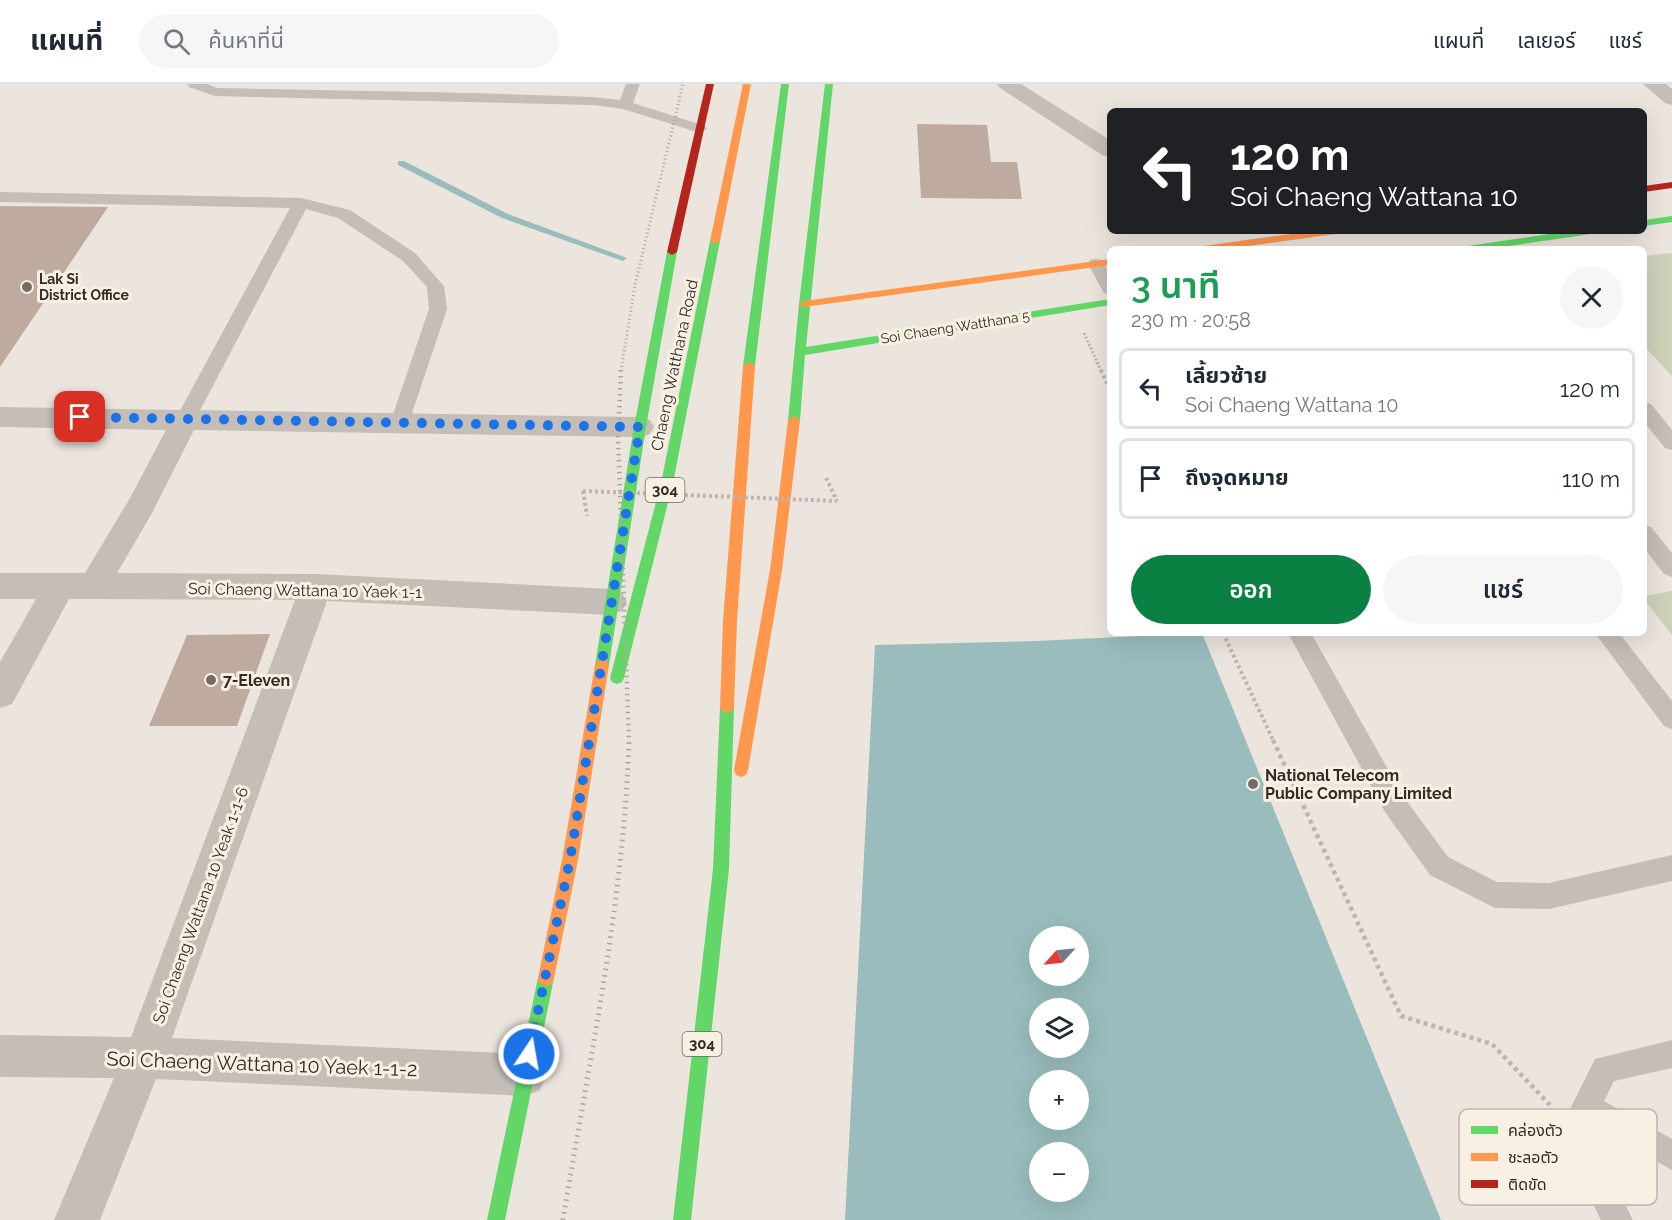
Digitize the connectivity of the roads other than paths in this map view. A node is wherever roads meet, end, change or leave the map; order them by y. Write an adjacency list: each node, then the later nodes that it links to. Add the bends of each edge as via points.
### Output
1 (194, 84): 10 (lane, via 215,92 473,97)
2 (633, 84): 10 (lane)
3 (710, 84): 11 (main road, Chaeng Watthana Road)
4 (747, 84): 43 (main road, Chaeng Watthana Road / 304, via 667,483)
5 (785, 84): 48 (main road, 304, via 746,390 730,621)
6 (829, 84): 26 (main road)
7 (1007, 84): 12 (street)
8 (1653, 84): 9 (street)
9 (1672, 99)
10 (625, 105): 11 (lane)
11 (700, 129): 32 (main road, Chaeng Watthana Road)
12 (1107, 148)
13 (1672, 185): 14 (main road)
14 (1647, 189)
15 (0, 197): 16 (lane)
16 (301, 203): 30 (lane); 31 (lane, via 344,214 408,257 435,285 438,309)
17 (1672, 219): 18 (main road)
18 (1647, 223)
19 (1314, 234): 21 (main road)
20 (1570, 234): 22 (main road)
21 (1225, 246)
22 (1488, 246)
23 (1103, 263): 24 (lane); 26 (main road)
24 (1107, 278)
25 (1107, 302): 27 (main road, Soi Chaeng Watthana 5)
26 (804, 304): 27 (main road)
27 (800, 352): 48 (main road, via 776,570)
28 (1647, 413): 33 (lane)
29 (0, 417): 30 (street)
30 (186, 418): 31 (street); 38 (street)
31 (400, 423): 32 (street)
32 (640, 427): 40 (main road, Chaeng Watthana Road)
33 (1672, 442)
34 (1647, 537): 35 (lane)
35 (1672, 568)
36 (0, 586): 37 (street, Soi Chaeng Wattana 10 Yaek 1-1)
37 (59, 586): 38 (street, Soi Chaeng Wattana 10 Yaek 1-1); 44 (street)
38 (93, 587): 39 (street, Soi Chaeng Wattana 10 Yaek 1-1)
39 (316, 587): 40 (street, Soi Chaeng Wattana 10 Yaek 1-1); 52 (street, Soi Chaeng Wattana 10 Yeak 1-1-6)
40 (611, 602): 47 (main road, Chaeng Watthana Road)
41 (1301, 636): 49 (lane, via 1394,804 1439,866 1495,895 1549,896)
42 (1608, 636): 46 (lane)
43 (614, 690)
44 (0, 693)
45 (608, 713): 47 (main road, Chaeng Watthana Road)
46 (1672, 718)
47 (570, 860): 53 (main road, Chaeng Watthana Road)
48 (721, 868): 61 (main road, 304)
49 (1672, 868)
50 (1672, 1054): 54 (lane, via 1605,1069)
51 (0, 1056): 52 (street, Soi Chaeng Wattana 10 Yaek 1-1-2)
52 (144, 1058): 53 (street, Soi Chaeng Wattana 10 Yaek 1-1-2); 59 (street, Soi Chaeng Wattana 10 Yeak 1-1-6)
53 (525, 1075): 60 (main road, Chaeng Watthana Road)
54 (1586, 1107): 55 (lane)
55 (1590, 1109)
56 (1657, 1147): 57 (lane)
57 (1672, 1155)
58 (1610, 1205): 62 (lane)
59 (77, 1220)
60 (496, 1220)
61 (682, 1220)
62 (1618, 1220)

